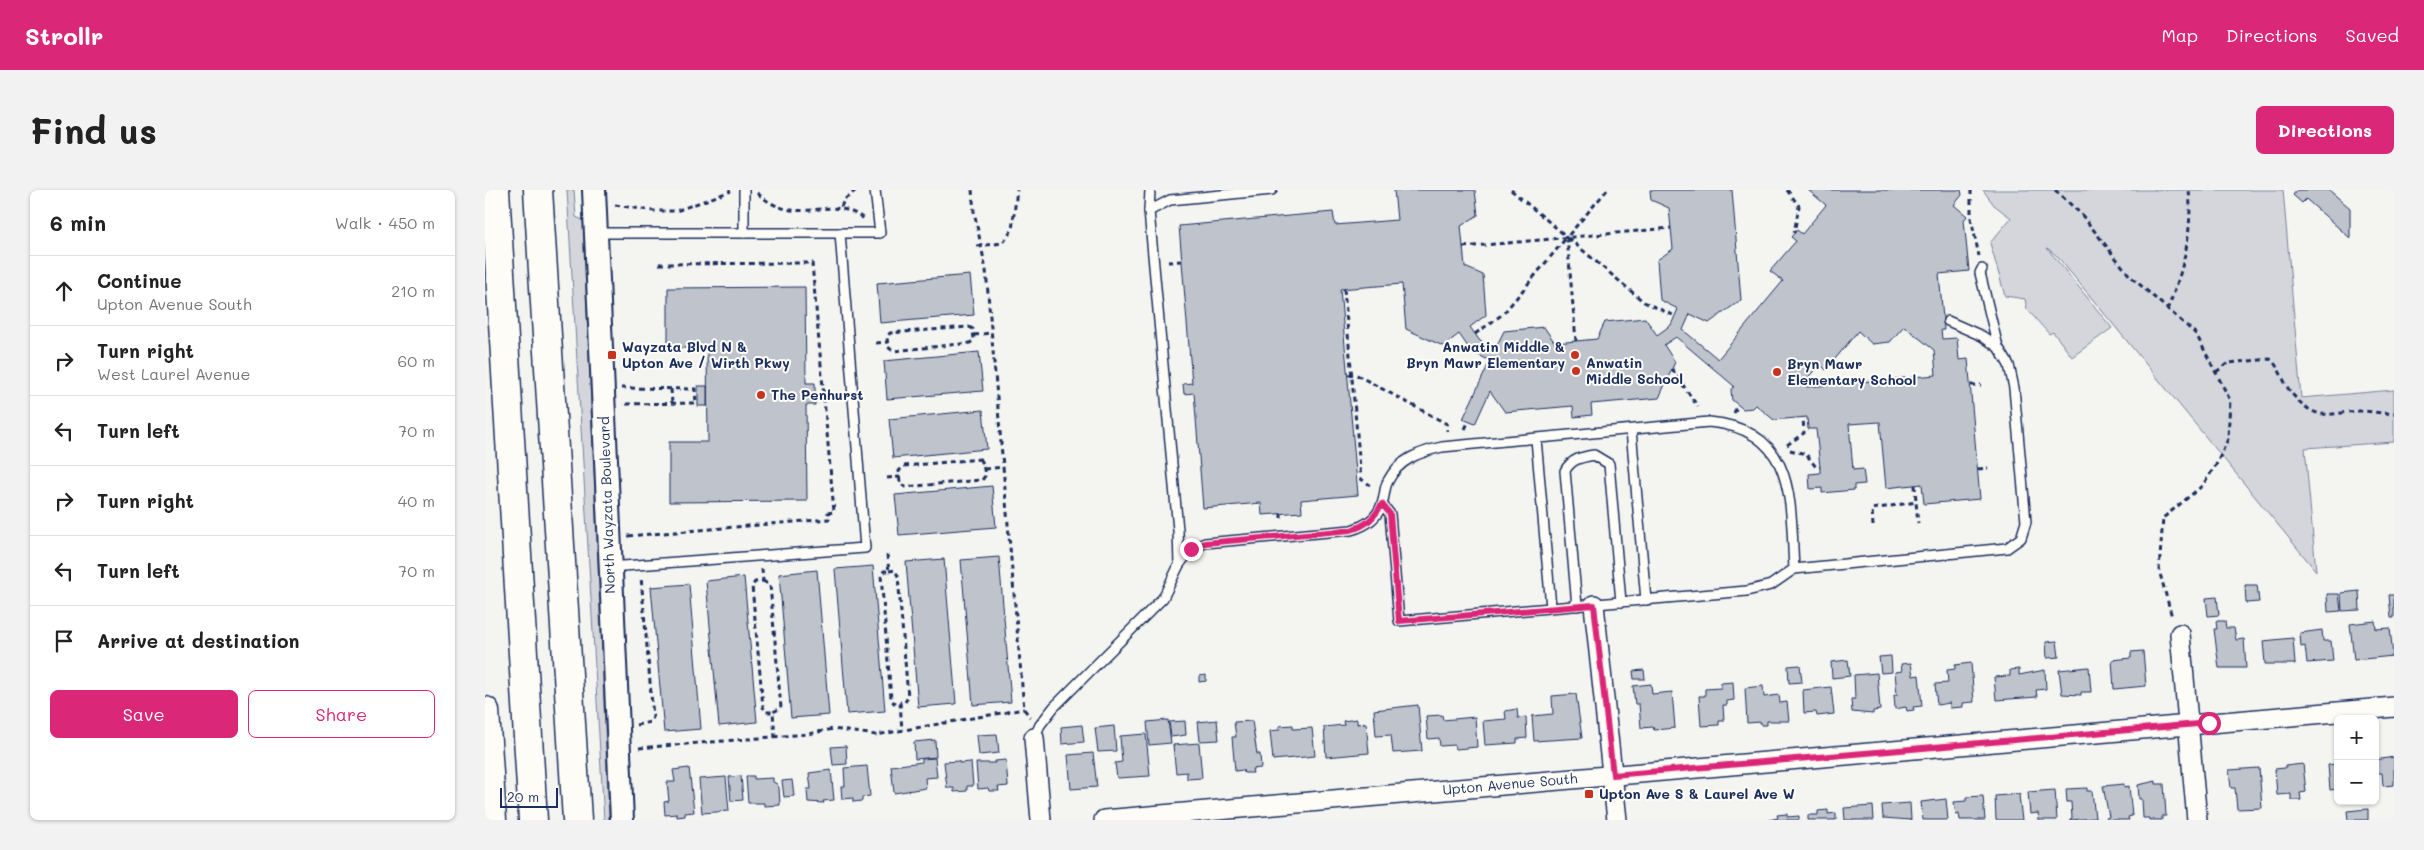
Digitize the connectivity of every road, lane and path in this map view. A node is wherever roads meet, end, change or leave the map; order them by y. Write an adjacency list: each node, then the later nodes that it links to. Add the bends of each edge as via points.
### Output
1 (495, 190): 111 (highway)
2 (538, 190): 112 (highway)
3 (731, 190): 19 (path, via 676,211 631,209)
4 (744, 190): 24 (lane)
5 (757, 190): 20 (path, via 771,204 785,210 802,212)
6 (856, 190): 20 (path)
7 (875, 190): 27 (lane)
8 (972, 190): 29 (path, via 973,211)
9 (1017, 190): 29 (path, via 1012,230 1003,244)
10 (1150, 190): 21 (lane)
11 (1266, 190): 12 (lane); 21 (lane, via 1170,200)
12 (1273, 190)
13 (1511, 190): 28 (path)
14 (1607, 190): 28 (path)
15 (1787, 190): 26 (path, via 1799,206)
16 (1971, 190): 35 (path, via 1971,218)
17 (2055, 190): 37 (path, via 2081,214 2130,276)
18 (2189, 190): 37 (path, via 2187,247 2178,286)
19 (601, 196): 23 (street, North Wayzata Boulevard)
20 (841, 207): 27 (path, via 854,211)
21 (1149, 211): 85 (lane)
22 (1671, 228): 28 (path)
23 (596, 233): 24 (lane); 87 (street, North Wayzata Boulevard)
24 (744, 233): 25 (lane)
25 (839, 233): 27 (lane); 87 (lane, via 865,548)
26 (1794, 233)
27 (880, 234)
28 (1567, 237): 31 (path); 38 (path, via 1644,302); 41 (path, via 1503,314); 43 (path)
29 (982, 245): 30 (path); 40 (path)
30 (977, 246)
31 (1463, 247)
32 (1182, 260): 33 (path)
33 (1168, 262)
34 (658, 264): 83 (path, via 812,263 834,512 828,513 829,520)
35 (1982, 269): 46 (lane, via 1980,273)
36 (1344, 289): 49 (path)
37 (2167, 310): 48 (path, via 2196,334)
38 (1675, 316)
39 (1948, 320): 46 (lane)
40 (991, 334): 42 (path); 68 (path)
41 (1475, 334)
42 (974, 335): 44 (path, via 970,343 893,350); 44 (path, via 969,326 890,333)
43 (1576, 341)
44 (887, 342): 45 (path)
45 (876, 343)
46 (1998, 347): 88 (lane, via 2009,365 2014,388 2025,522 2021,538 2007,548)
47 (1672, 369): 57 (path)
48 (2216, 372): 59 (path, via 2228,363 2270,359 2277,365 2293,395 2314,412 2326,416 2361,411); 96 (path, via 2230,400 2228,439 2202,486 2163,518 2159,570 2173,621)
49 (1350, 375): 64 (path, via 1355,374 1447,424); 75 (path, via 1361,479)
50 (1981, 385): 51 (path)
51 (1971, 386)
52 (616, 388): 53 (path)
53 (671, 388): 54 (path); 54 (path, via 695,389 697,395 696,403)
54 (672, 403): 55 (path)
55 (617, 404)
56 (1738, 405): 58 (path)
57 (1698, 408)
58 (1735, 413)
59 (2394, 413)
60 (1803, 418): 66 (path, via 1804,433)
61 (1469, 421): 62 (path)
62 (1465, 429)
63 (1631, 430): 65 (lane); 88 (lane, via 1709,422 1742,428 1765,443 1788,483); 92 (lane)
64 (1447, 431)
65 (1536, 438): 78 (lane, via 1424,451 1398,467 1388,481); 95 (lane)
66 (1787, 445)
67 (1790, 450): 69 (path, via 1806,454 1816,467)
68 (1003, 467): 71 (path); 99 (path)
69 (1820, 467)
70 (1988, 468): 72 (path)
71 (985, 469): 73 (path, via 979,460 923,464 904,466 899,471); 73 (path, via 982,480 905,487)
72 (1978, 469)
73 (900, 477): 74 (path)
74 (887, 478)
75 (1370, 485)
76 (1915, 485): 77 (path)
77 (1916, 502): 81 (path); 82 (path, via 1872,509)
78 (1382, 504): 85 (lane, via 1365,526 1205,543 1191,549); 95 (lane, via 1390,514 1399,621)
79 (1281, 514): 80 (path)
80 (1281, 520)
81 (1918, 523)
82 (1873, 526)
83 (622, 537)
84 (887, 555): 89 (path)
85 (1179, 565): 107 (lane, via 1163,598 1054,706)
86 (762, 566): 91 (path)
87 (610, 567): 113 (street, North Wayzata Boulevard)
88 (1794, 569): 92 (lane, via 1771,585 1747,591)
89 (889, 571): 97 (path, via 895,570 898,576 908,697 905,702); 97 (path, via 881,575 891,699 894,703)
90 (641, 576): 104 (path, via 653,717 651,722)
91 (763, 581): 101 (path, via 770,584 781,708); 101 (path, via 752,586 763,707 766,712)
92 (1646, 600): 93 (lane)
93 (1621, 602): 94 (lane); 94 (lane, via 1609,464 1595,455 1577,459 1565,471)
94 (1585, 605): 95 (lane); 109 (street)
95 (1551, 607)
96 (2180, 634): 103 (street)
97 (900, 702): 105 (path)
98 (2394, 707): 103 (street, Upton Avenue South)
99 (1024, 709): 102 (path); 105 (path)
100 (485, 711): 110 (highway)
101 (773, 712): 106 (path)
102 (1031, 718)
103 (2189, 725): 109 (street, Upton Avenue South); 117 (street)
104 (633, 726)
105 (902, 731): 106 (path, via 876,735 833,729)
106 (775, 737): 108 (path)
107 (1034, 738): 114 (street)
108 (636, 748)
109 (1613, 775): 115 (street, Upton Avenue South); 116 (street)
110 (492, 820)
111 (533, 820)
112 (577, 820)
113 (622, 820)
114 (1041, 820)
115 (1104, 820)
116 (1617, 820)
117 (2197, 820)

